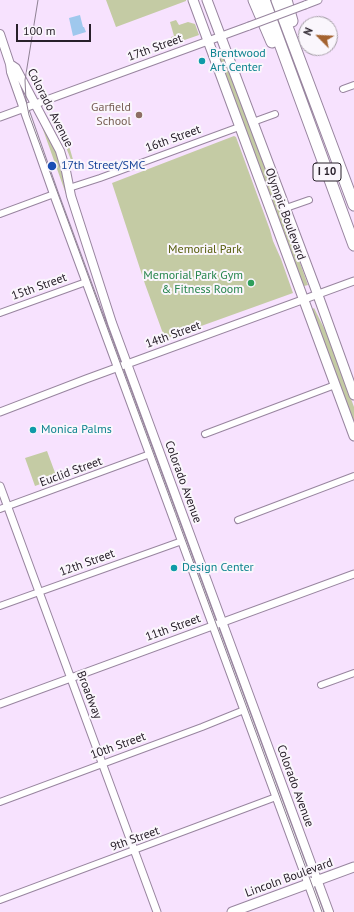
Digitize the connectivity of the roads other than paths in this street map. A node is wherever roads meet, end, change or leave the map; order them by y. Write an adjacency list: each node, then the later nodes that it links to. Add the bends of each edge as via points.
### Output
1 (193, 0): 10 (main road, Olympic Boulevard)
2 (207, 0): 9 (main road, Olympic Boulevard)
3 (254, 0): 14 (highway)
4 (264, 0): 14 (highway, I 10)
5 (277, 0): 17 (highway, I 10)
6 (286, 0): 17 (highway, via 316,89)
7 (318, 0): 9 (street, 17th Street, bridge)
8 (0, 34): 11 (main road, Colorado Avenue)
9 (220, 36): 10 (street, 17th Street); 20 (main road, Olympic Boulevard)
10 (208, 40): 15 (street, 17th Street); 21 (main road, Olympic Boulevard)
11 (10, 64): 15 (main road, Colorado Avenue, via 16,68); 16 (main road, Colorado Avenue)
12 (354, 85): 13 (street)
13 (343, 89)
14 (300, 98): 28 (highway, I 10)
15 (35, 104): 16 (street, 17th Street); 22 (main road, Colorado Avenue, via 60,151)
16 (23, 108): 19 (street, 17th Street); 23 (main road, Colorado Avenue)
17 (318, 108): 25 (highway, I 10)
18 (275, 114): 20 (street)
19 (0, 117)
20 (253, 122): 26 (main road, Olympic Boulevard)
21 (239, 126): 22 (street, 16th Street); 32 (main road, Olympic Boulevard)
22 (69, 188): 34 (main road, Colorado Avenue)
23 (54, 194): 27 (street); 29 (main road, Colorado Avenue)
24 (309, 200): 26 (street)
25 (354, 205)
26 (286, 208): 31 (main road, Olympic Boulevard)
27 (0, 214)
28 (354, 245)
29 (86, 282): 33 (street, 15th Street); 35 (main road, Colorado Avenue)
30 (350, 282): 31 (street, 14th Street)
31 (318, 294): 32 (street, 14th Street); 36 (main road, Olympic Boulevard)
32 (304, 299): 34 (street, 14th Street); 37 (main road, Olympic Boulevard)
33 (0, 313)
34 (127, 364): 35 (street, 14th Street); 52 (main road, Colorado Avenue)
35 (118, 367): 39 (street, 14th Street); 42 (main road, Colorado Avenue)
36 (351, 379): 38 (main road, Olympic Boulevard)
37 (335, 385): 40 (street); 41 (main road, Olympic Boulevard)
38 (354, 395)
39 (0, 412)
40 (205, 434)
41 (354, 436)
42 (150, 454): 45 (street, Euclid Street); 48 (main road, Colorado Avenue)
43 (354, 476): 47 (street)
44 (0, 486): 45 (street, Broadway)
45 (8, 507): 46 (street, Euclid Street); 50 (street, Broadway)
46 (0, 509)
47 (238, 520)
48 (182, 541): 50 (street, 12th Street); 53 (main road, Colorado Avenue)
49 (354, 574): 52 (street, 11th Street)
50 (39, 592): 51 (street, 12th Street); 55 (street, Broadway)
51 (0, 606)
52 (222, 622): 53 (street, 11th Street); 64 (main road, Colorado Avenue)
53 (213, 626): 55 (street, 11th Street); 58 (main road, Colorado Avenue)
54 (354, 673): 56 (street)
55 (70, 678): 57 (street, 11th Street); 59 (street, Broadway)
56 (321, 685)
57 (0, 704)
58 (244, 710): 59 (street, 10th Street); 60 (main road, Colorado Avenue)
59 (102, 764): 61 (street, 10th Street); 62 (street, Broadway)
60 (276, 797): 62 (street, 9th Street); 64 (main road, Colorado Avenue)
61 (0, 802)
62 (135, 851): 65 (street, 9th Street); 66 (street, Broadway)
63 (353, 869): 64 (main road, Lincoln Boulevard)
64 (312, 882): 67 (main road, Lincoln Boulevard); 68 (main road, Colorado Avenue); 69 (main road, Colorado Avenue)
65 (0, 900)
66 (157, 912)
67 (232, 912)
68 (319, 912)
69 (329, 912)

